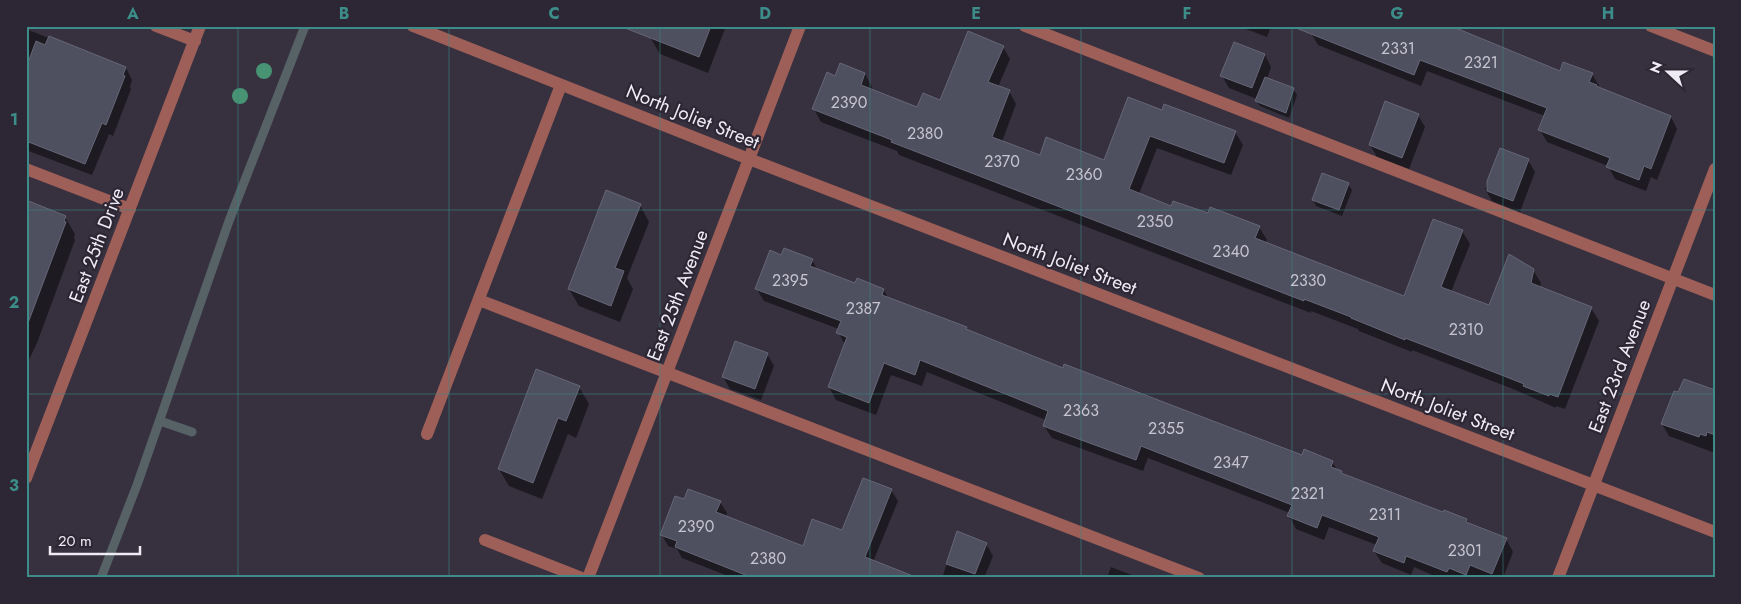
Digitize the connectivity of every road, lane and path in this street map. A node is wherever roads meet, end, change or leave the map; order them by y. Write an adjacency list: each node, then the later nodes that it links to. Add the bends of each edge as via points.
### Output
1 (156, 26): 7 (street)
2 (200, 26): 7 (street, East 25th Drive)
3 (413, 26): 9 (street, North Joliet Street)
4 (800, 26): 10 (street, East 25th Avenue)
5 (1025, 26): 14 (street)
6 (1651, 26): 8 (street)
7 (195, 41): 13 (street, East 25th Drive)
8 (1715, 51)
9 (561, 85): 10 (street, North Joliet Street); 16 (street)
10 (749, 159): 17 (street, East 25th Avenue); 20 (street, North Joliet Street)
11 (26, 169): 13 (street)
12 (1715, 169): 14 (street, East 23rd Avenue)
13 (130, 209): 19 (street, East 25th Drive)
14 (1673, 278): 15 (street); 20 (street, East 23rd Avenue)
15 (1715, 295)
16 (479, 300): 17 (street); 18 (street)
17 (667, 372): 24 (street, East 25th Avenue); 25 (street)
18 (427, 434)
19 (26, 478)
20 (1593, 485): 21 (street, North Joliet Street); 26 (street, East 23rd Avenue)
21 (1715, 532)
22 (485, 540): 23 (street)
23 (582, 578)
24 (588, 578)
25 (1199, 578)
26 (1558, 578)

